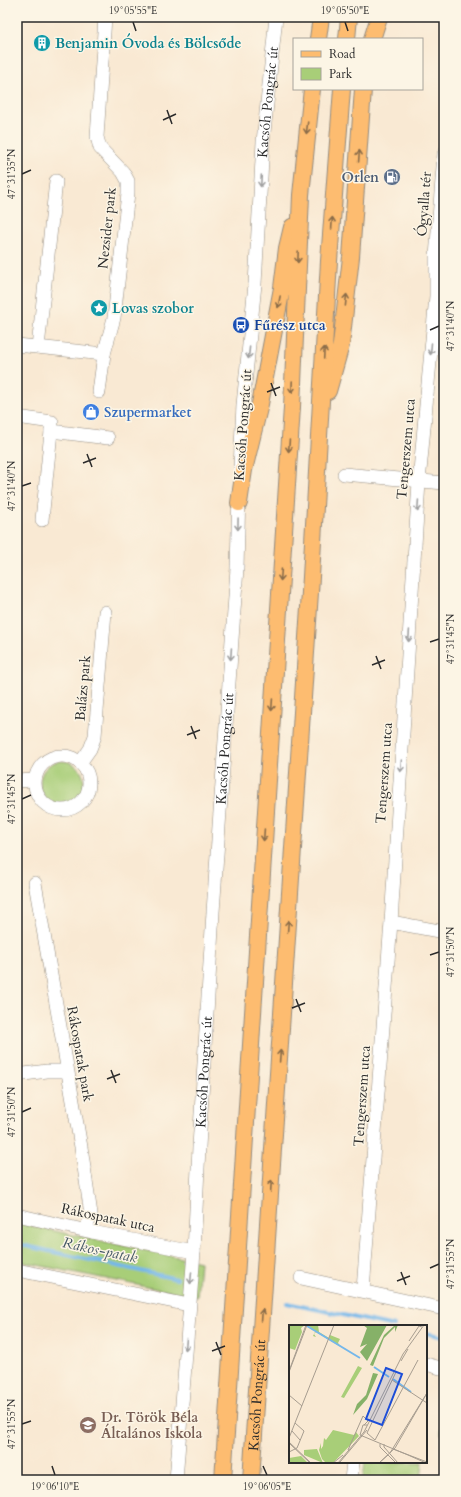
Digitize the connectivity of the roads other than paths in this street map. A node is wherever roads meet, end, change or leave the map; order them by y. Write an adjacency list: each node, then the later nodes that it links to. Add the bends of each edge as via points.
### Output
1 (105, 17): 18 (street, Nezsider park, via 97,137 100,148 123,172 128,187 114,318)
2 (276, 17): 27 (street, Kacsóh Pongrác út, one-way to 27, via 263,142 255,284 243,405)
3 (321, 17): 6 (main road)
4 (349, 17): 7 (main road)
5 (379, 18): 8 (main road)
6 (318, 38)
7 (347, 38)
8 (372, 38)
9 (312, 90): 14 (main road, Kacsóh Pongrác út, one-way to 14)
10 (342, 90): 21 (main road, Kacsóh Pongrác út, one-way to 10)
11 (363, 90): 21 (main road, one-way to 11, via 342,345)
12 (444, 154): 15 (street, Ógyalla tér)
13 (56, 181): 17 (street)
14 (301, 195): 27 (main road, one-way to 27, via 287,248 263,389); 50 (main road, Kacsóh Pongrác út, one-way to 50, via 292,407)
15 (436, 257): 25 (street, Tengerszem utca, one-way to 25, via 436,296)
16 (17, 345): 17 (street)
17 (38, 347): 18 (street)
18 (104, 354): 19 (street, Nezsider park)
19 (99, 392)
20 (17, 417): 22 (street, via 52,422)
21 (320, 420): 51 (main road, Kacsóh Pongrác út, one-way to 21)
22 (51, 432): 23 (street); 28 (street)
23 (108, 438)
24 (344, 474): 25 (street)
25 (419, 482): 26 (street); 34 (street, Tengerszem utca, one-way to 34)
26 (444, 483)
27 (239, 503): 40 (street, Kacsóh Pongrác út, one-way to 40, via 238,568 213,912)
28 (42, 520)
29 (106, 612): 30 (street, Balázs park, via 95,736)
30 (80, 763): 31 (street, via 73,758 56,756 42,764); 31 (street, via 86,770 89,788 82,801 71,809 53,809 45,804 38,798)
31 (34, 780): 32 (street)
32 (17, 781)
33 (35, 883): 36 (street, Rákospatak park)
34 (391, 922): 35 (street); 43 (street, Tengerszem utca)
35 (444, 932)
36 (67, 1071): 37 (street); 39 (street, Rákospatak park, via 91,1214)
37 (17, 1075)
38 (17, 1215): 39 (street, Rákospatak utca)
39 (86, 1230): 40 (street, Rákospatak utca)
40 (194, 1252): 44 (street, Kacsóh Pongrác út, one-way to 44)
41 (17, 1270): 44 (street)
42 (301, 1278): 43 (street)
43 (363, 1290): 45 (street)
44 (189, 1305): 49 (street, Kacsóh Pongrác út, one-way to 49)
45 (444, 1309)
46 (427, 1364): 47 (street)
47 (444, 1369)
48 (353, 1463): 52 (street)
49 (176, 1480)
50 (223, 1480)
51 (251, 1480)
52 (351, 1480)

